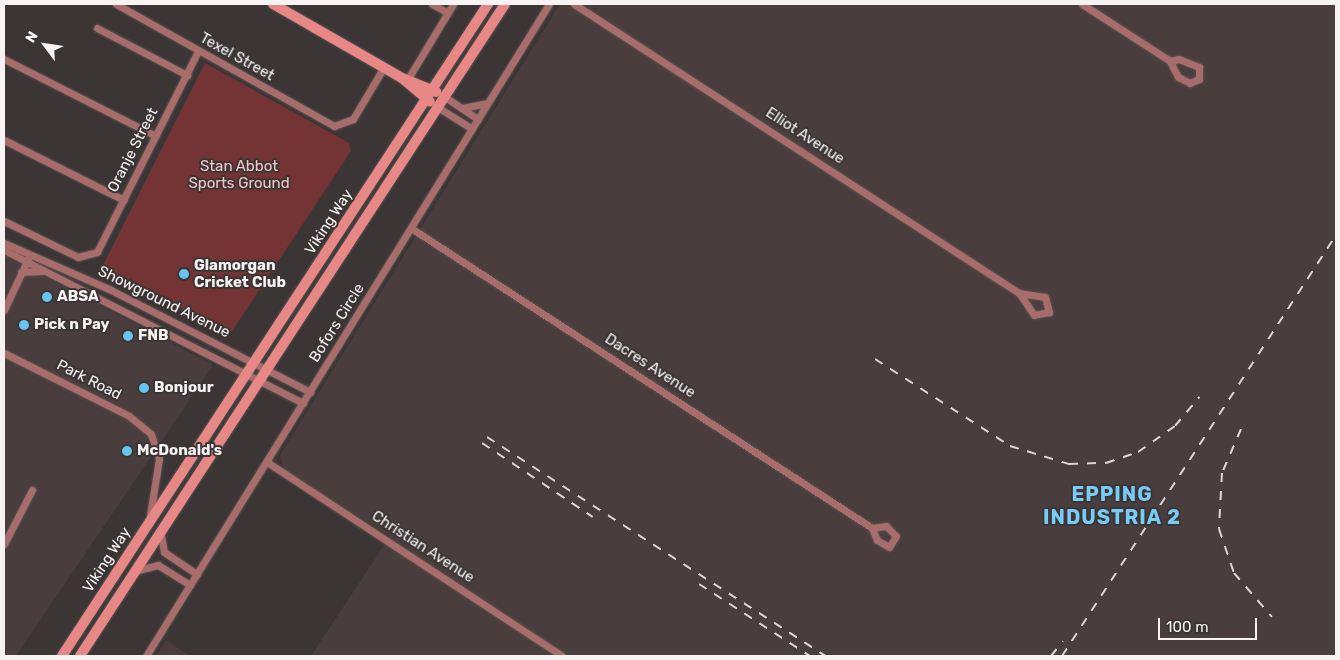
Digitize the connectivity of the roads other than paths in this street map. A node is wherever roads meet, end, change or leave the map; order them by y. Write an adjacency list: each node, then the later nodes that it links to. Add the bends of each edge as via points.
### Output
1 (116, 4): 12 (street, Texel Street)
2 (273, 4): 15 (main road)
3 (432, 4): 10 (street)
4 (453, 4): 10 (street)
5 (488, 4): 18 (main road, Viking Way)
6 (505, 4): 19 (main road, Viking Way)
7 (549, 4): 21 (street, Bofors Circle)
8 (574, 4): 37 (street, Elliot Avenue)
9 (1082, 4): 14 (street)
10 (448, 13): 17 (street)
11 (97, 28): 16 (street)
12 (198, 52): 15 (street, Texel Street, via 326,123 347,123); 16 (street, Oranje Street)
13 (4, 59): 26 (street)
14 (1170, 61)
15 (384, 67): 17 (main road)
16 (187, 74): 26 (street, Oranje Street)
17 (405, 80): 18 (main road); 20 (main road)
18 (432, 90): 19 (main road); 20 (main road, Viking Way)
19 (445, 97): 22 (main road, Viking Way); 23 (street)
20 (426, 100): 22 (main road); 40 (main road, Viking Way)
21 (488, 102): 23 (street); 24 (street, Bofors Circle)
22 (438, 108): 25 (street); 41 (main road, Viking Way)
23 (461, 108): 24 (street)
24 (478, 119): 25 (street, Bofors Circle)
25 (472, 129): 30 (street, Bofors Circle)
26 (156, 136): 28 (street, Oranje Street)
27 (4, 140): 28 (street)
28 (124, 200): 29 (street, Oranje Street, via 99,249 88,257 74,256)
29 (4, 221)
30 (411, 228): 44 (street, Bofors Circle); 49 (street, Dacres Avenue)
31 (4, 243): 33 (street, Showground Avenue)
32 (4, 250): 34 (street, Showground Avenue)
33 (31, 253): 34 (street); 40 (street, Showground Avenue)
34 (26, 261): 35 (street, Showground Avenue); 36 (street)
35 (45, 271): 36 (street); 42 (street, Showground Avenue)
36 (21, 272): 38 (street)
37 (1019, 293)
38 (4, 310)
39 (4, 353): 50 (street, Park Road, via 129,416 154,440 158,485)
40 (255, 362): 41 (street, Showground Avenue); 42 (main road, Viking Way)
41 (268, 368): 43 (main road, Viking Way); 44 (street, Showground Avenue)
42 (247, 374): 43 (street, Showground Avenue); 50 (main road, Viking Way)
43 (261, 380): 45 (street, Showground Avenue); 48 (main road, Viking Way)
44 (310, 392): 45 (street, Bofors Circle)
45 (303, 403): 46 (street, Bofors Circle)
46 (267, 462): 52 (street, Bofors Circle); 58 (street, Christian Avenue)
47 (32, 490): 51 (street)
48 (164, 526): 52 (street, via 162,549); 53 (main road, Viking Way)
49 (872, 528)
50 (145, 530): 55 (main road, Viking Way)
51 (4, 544)
52 (197, 574): 54 (street, Bofors Circle)
53 (132, 575): 54 (street, via 155,564); 56 (main road, Viking Way)
54 (190, 585): 57 (street, Bofors Circle)
55 (62, 656)
56 (80, 656)
57 (146, 656)
58 (562, 656)

